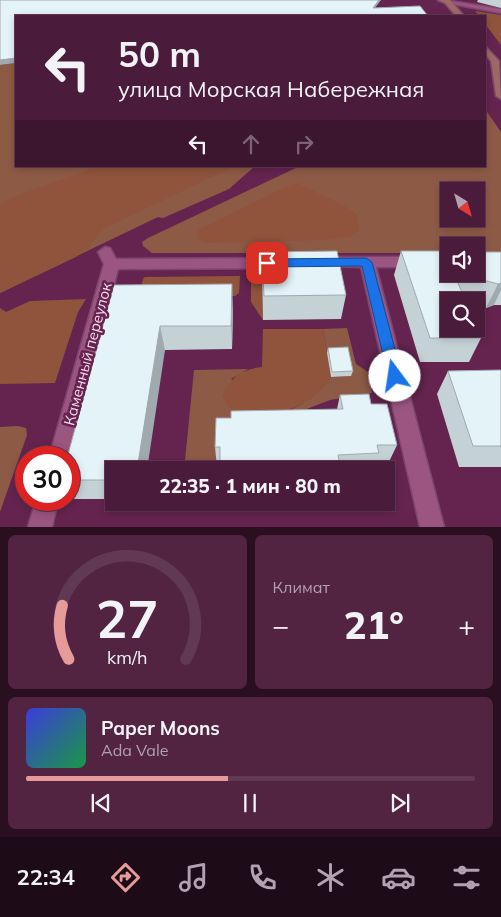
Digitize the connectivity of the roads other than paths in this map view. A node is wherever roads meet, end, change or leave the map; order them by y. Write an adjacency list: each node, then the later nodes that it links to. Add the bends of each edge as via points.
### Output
1 (444, 0): 2 (street); 3 (street)
2 (501, 11)
3 (459, 15)
4 (486, 49): 5 (street, via 495,61)
5 (501, 96)
6 (366, 262): 7 (street); 8 (street, Каменный переулок, via 109,258); 11 (street)
7 (440, 262)
8 (62, 446)
9 (44, 511): 10 (street)
10 (40, 527)
11 (432, 527)

